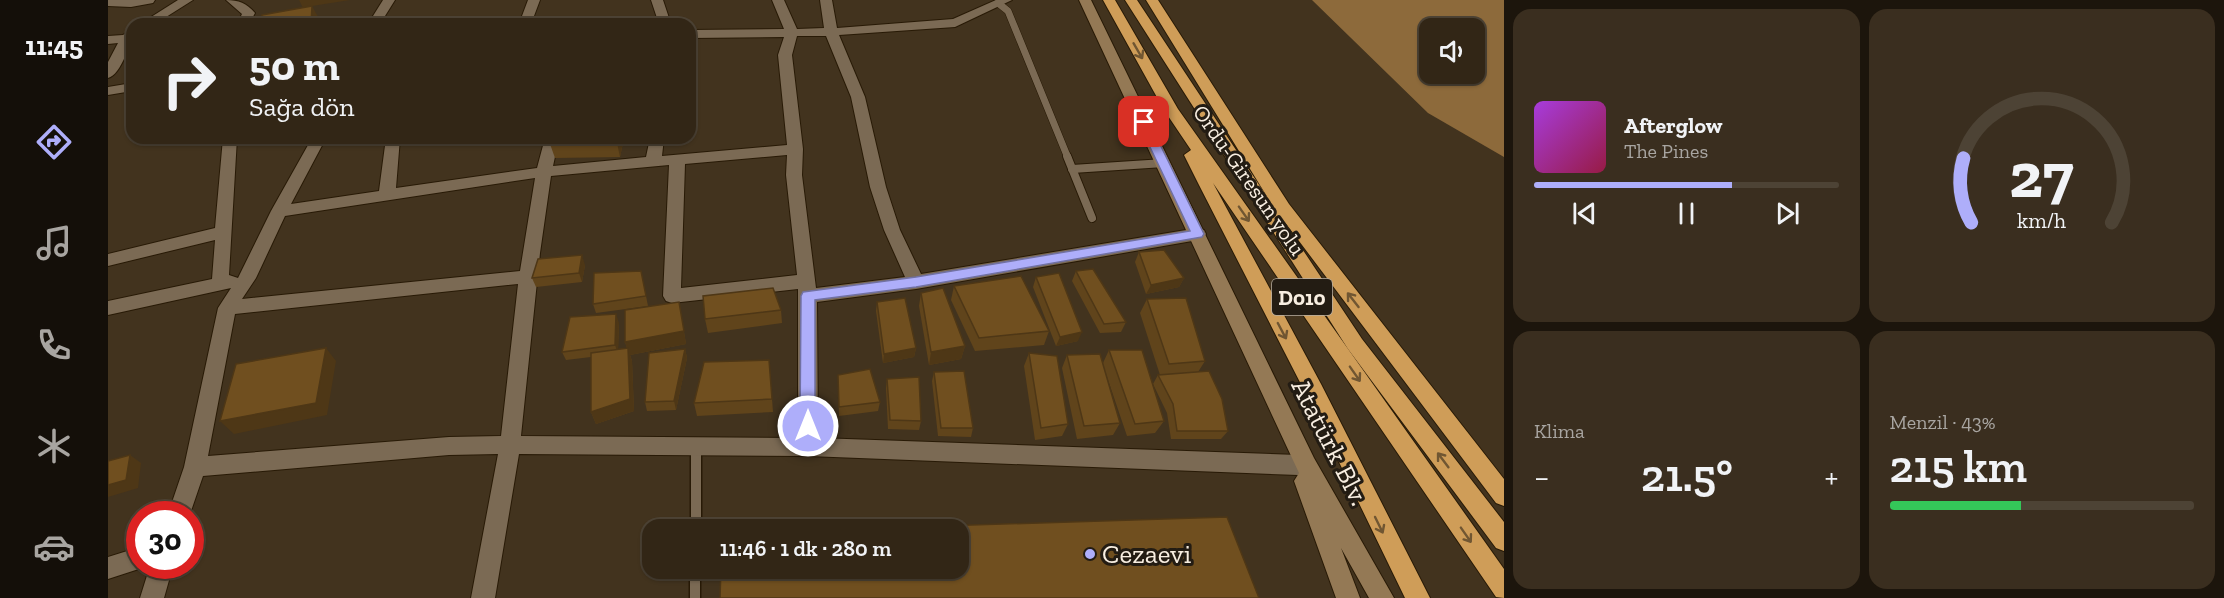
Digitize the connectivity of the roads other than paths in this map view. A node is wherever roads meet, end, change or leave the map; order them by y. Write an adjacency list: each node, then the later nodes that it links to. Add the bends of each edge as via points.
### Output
1 (149, 0): 13 (street)
2 (188, 0): 15 (street)
3 (232, 0): 16 (street, via 249,13)
4 (389, 0): 17 (street)
5 (534, 0): 18 (street)
6 (657, 0): 19 (street)
7 (778, 0): 20 (street)
8 (826, 0): 21 (street)
9 (1085, 0): 39 (street)
10 (1109, 0): 30 (highway, Ordu-Giresun yolu / D010, one-way to 30)
11 (1131, 0): 29 (highway, Ordu-Giresun yolu / D010)
12 (1152, 0): 43 (highway)
13 (108, 2)
14 (1002, 2): 21 (street, via 955,23); 40 (lane)
15 (156, 18)
16 (246, 18)
17 (378, 18)
18 (527, 18)
19 (663, 18)
20 (792, 32): 21 (street); 22 (street); 36 (street, via 785,55)
21 (831, 32): 51 (street, via 858,97 878,188 892,230)
22 (696, 34)
23 (126, 37): 24 (street)
24 (108, 40)
25 (126, 41): 26 (street)
26 (108, 74)
27 (126, 88): 28 (street)
28 (108, 91)
29 (1194, 99): 43 (highway); 65 (highway, Ordu-Giresun yolu / D010, one-way to 29, via 1355,344)
30 (1172, 110): 70 (highway, Ordu-Giresun yolu / D010, one-way to 70); 76 (highway, one-way to 76, via 1225,226 1314,390)
31 (230, 144): 46 (street)
32 (316, 144): 44 (street)
33 (392, 144): 42 (street)
34 (551, 144): 41 (street)
35 (656, 144): 38 (street)
36 (795, 149): 37 (street); 53 (street, via 794,175)
37 (677, 160): 38 (street); 53 (street, via 672,296)
38 (653, 161): 41 (street)
39 (1164, 163): 40 (lane); 47 (street)
40 (1072, 169): 45 (lane)
41 (544, 172): 42 (street); 49 (street)
42 (387, 195): 44 (street)
43 (1283, 208): 62 (highway, one-way to 43)
44 (279, 211): 50 (street)
45 (1092, 218)
46 (223, 232): 48 (street); 52 (street)
47 (1198, 234): 51 (street); 56 (street)
48 (108, 260)
49 (527, 277): 55 (street); 57 (street)
50 (247, 278): 52 (street); 55 (street)
51 (916, 282): 53 (street)
52 (220, 283): 54 (street)
53 (807, 289): 59 (street)
54 (108, 308)
55 (227, 308): 61 (street)
56 (1267, 381): 60 (street, Atatürk Blv.); 75 (street, Atatürk Blv., via 1306,465)
57 (510, 445): 58 (street); 61 (street, via 449,446); 72 (street)
58 (696, 446): 59 (street); 64 (lane)
59 (808, 447): 60 (street)
60 (1299, 465): 74 (street, Atatürk Blv.)
61 (195, 467): 63 (street)
62 (1504, 496)
63 (183, 501)
64 (696, 519)
65 (1504, 540)
66 (126, 562): 67 (street)
67 (108, 568)
68 (158, 579): 71 (street)
69 (696, 579): 73 (lane)
70 (1504, 589)
71 (152, 598)
72 (483, 598)
73 (695, 598)
74 (1348, 598)
75 (1382, 598)
76 (1418, 598)

